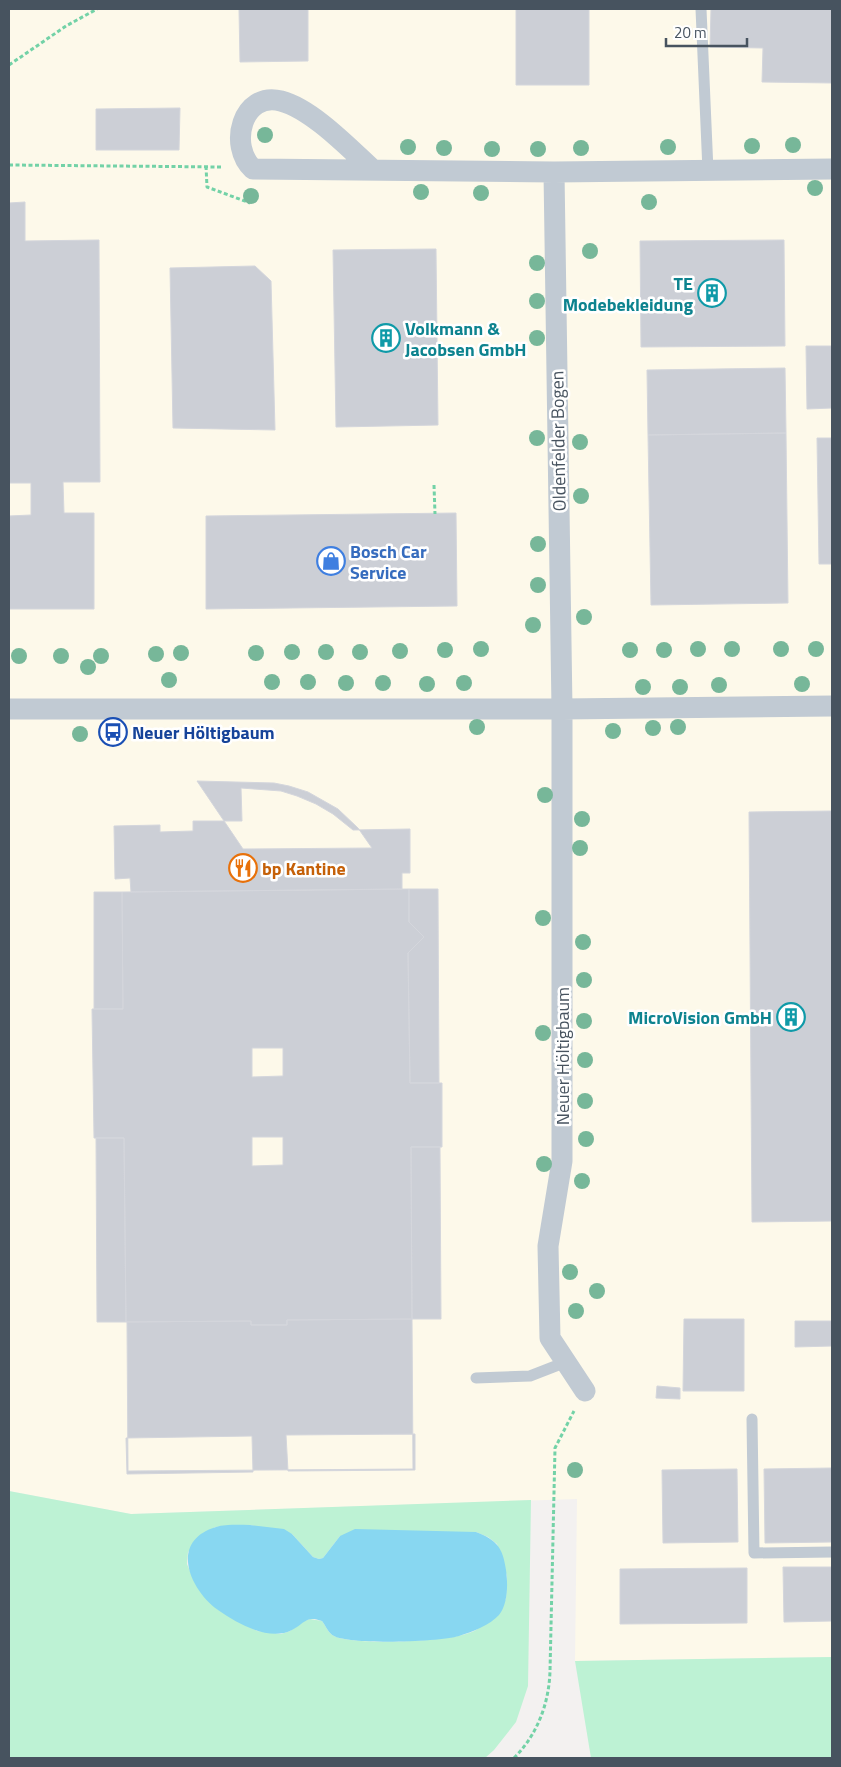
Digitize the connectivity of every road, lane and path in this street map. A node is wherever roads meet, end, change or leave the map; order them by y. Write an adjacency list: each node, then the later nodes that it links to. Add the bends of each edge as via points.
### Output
1 (97, 9): 3 (path)
2 (701, 9): 9 (lane)
3 (9, 64)
4 (9, 165): 5 (path)
5 (206, 166): 6 (path); 11 (path, via 207,188)
6 (253, 169): 8 (street); 8 (street, via 243,154 242,126 256,103 271,100 294,106 313,118)
7 (832, 169): 9 (street)
8 (373, 170): 10 (street)
9 (708, 171): 10 (street)
10 (554, 172): 16 (street, Oldenfelder Bogen)
11 (250, 203)
12 (434, 485): 13 (path)
13 (435, 514)
14 (832, 706): 16 (street)
15 (9, 709): 16 (street)
16 (562, 709): 17 (street, Neuer Höltigbaum, via 562,1161 548,1246 550,1338)
17 (566, 1362): 18 (lane, via 530,1376); 19 (street, Neuer Höltigbaum)
18 (476, 1378)
19 (585, 1391): 22 (path, via 554,1448 548,1693 536,1728)
20 (752, 1418): 21 (lane, via 754,1553)
21 (832, 1552)
22 (514, 1758)

